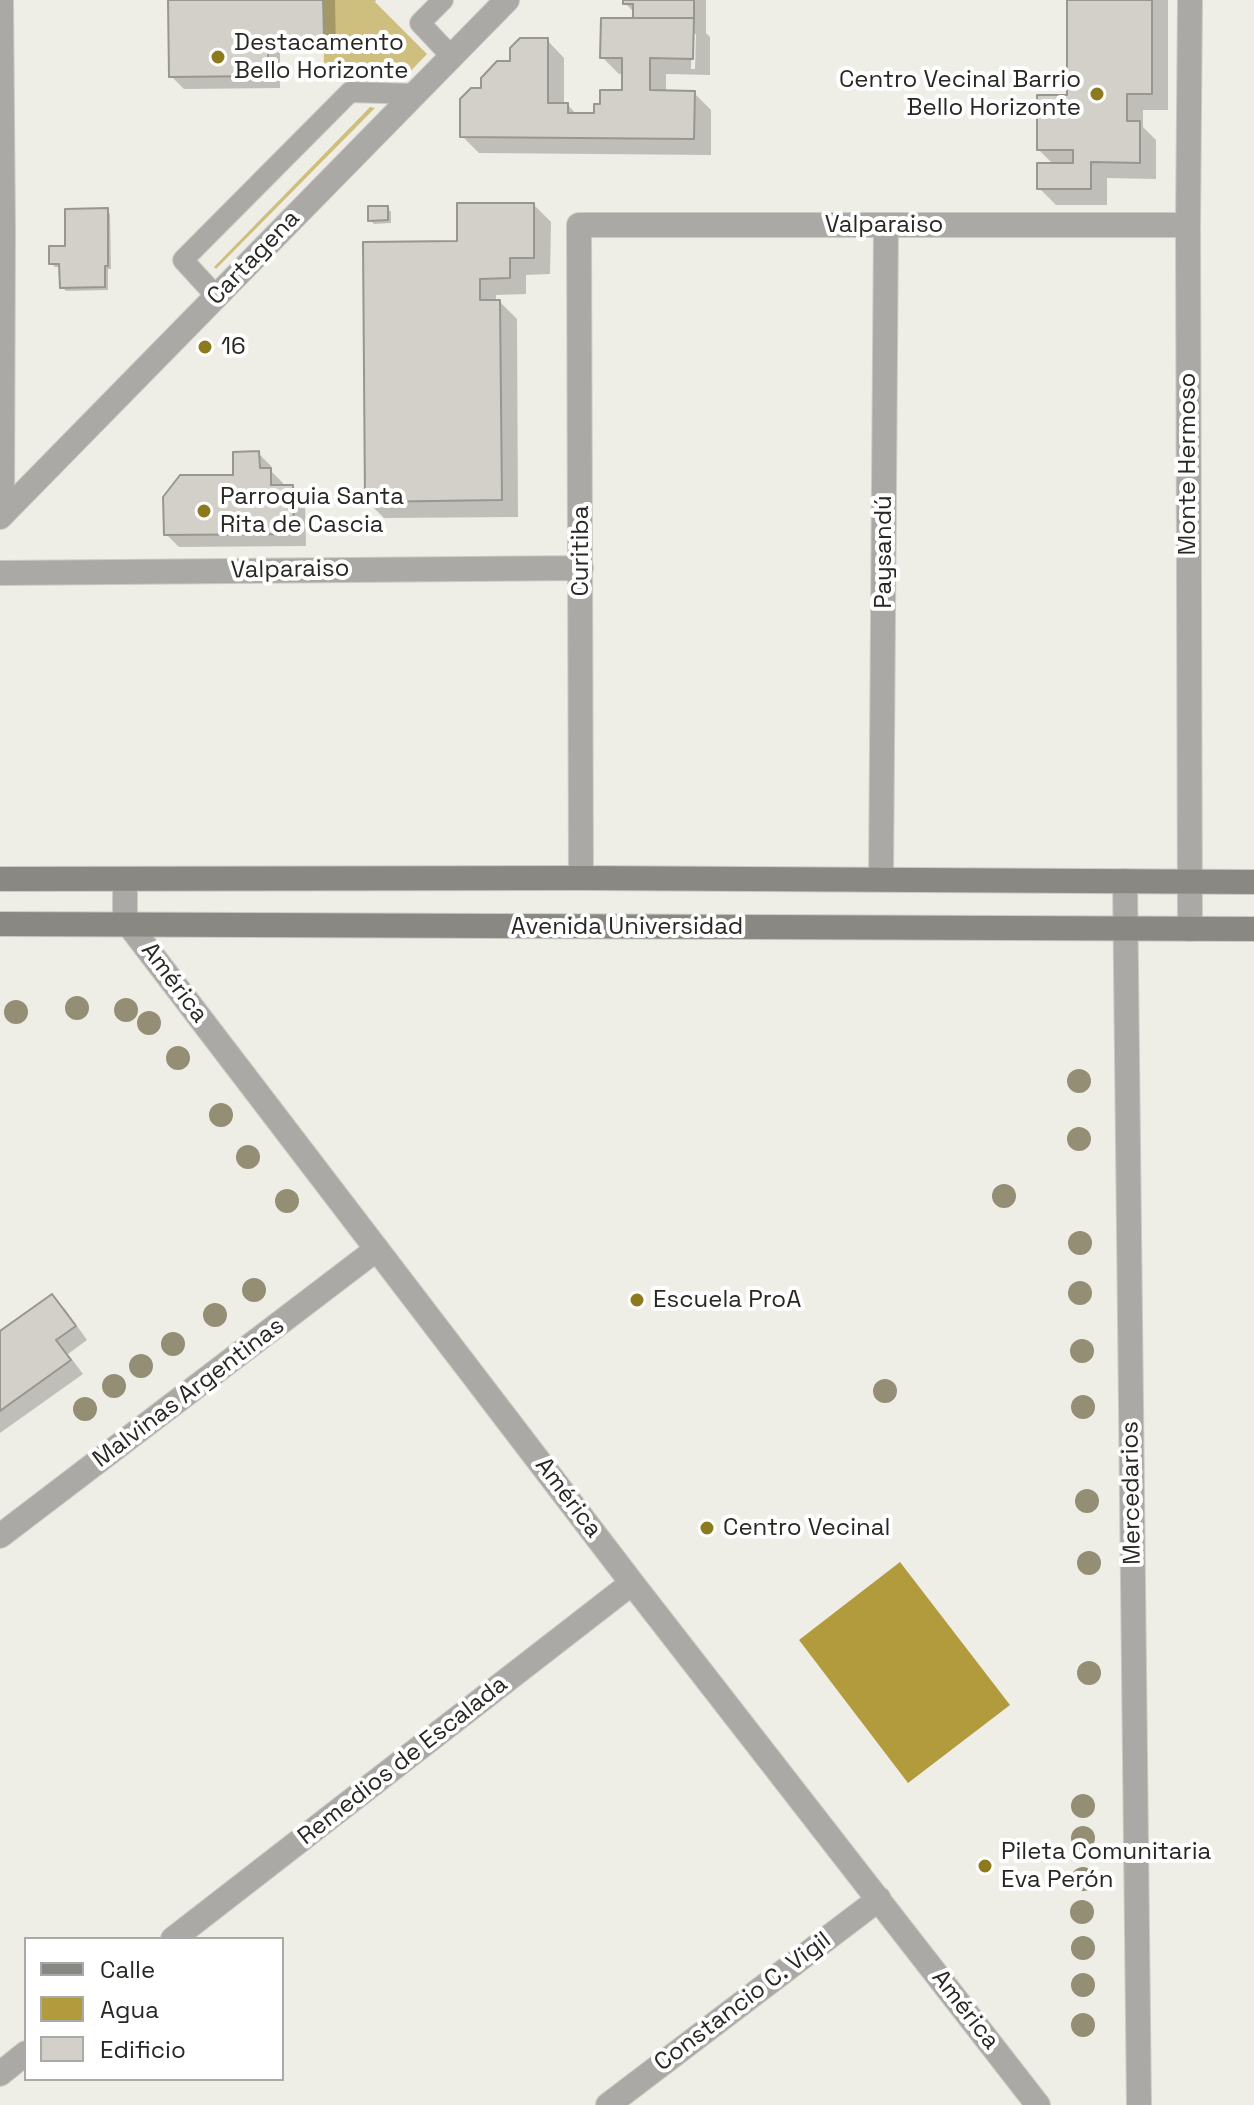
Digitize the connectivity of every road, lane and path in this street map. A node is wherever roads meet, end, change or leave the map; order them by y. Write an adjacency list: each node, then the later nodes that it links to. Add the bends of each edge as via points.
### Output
1 (1, 0): 10 (street)
2 (443, 0): 5 (lane, via 420,23)
3 (507, 0): 5 (street, Cartagena)
4 (1190, 0): 9 (street, Monte Hermoso)
5 (451, 56): 6 (street, Cartagena)
6 (415, 94): 11 (street, Cartagena); 11 (lane, via 350,92 183,260)
7 (579, 225): 8 (street, Valparaiso); 13 (street, Curitiba)
8 (886, 225): 9 (street, Valparaiso); 18 (street, Paysandú)
9 (1188, 225): 20 (street, Monte Hermoso)
10 (1, 229): 12 (street)
11 (216, 296): 12 (street, Cartagena)
12 (1, 516)
13 (581, 568): 14 (street, Valparaiso); 15 (street, Curitiba)
14 (0, 573)
15 (581, 878): 17 (main road, Avenida Universidad); 18 (main road, Avenida Universidad)
16 (0, 879): 17 (main road, Avenida Universidad)
17 (125, 879): 23 (street, América)
18 (881, 879): 19 (main road, Avenida Universidad)
19 (1125, 881): 20 (main road, Avenida Universidad); 24 (street, Mercedarios)
20 (1189, 881): 21 (main road, Avenida Universidad); 25 (street, Monte Hermoso)
21 (1254, 882)
22 (0, 924): 23 (main road, Avenida Universidad)
23 (129, 925): 24 (main road, Avenida Universidad); 27 (street, América)
24 (1126, 929): 25 (main road, Avenida Universidad); 36 (street, Mercedarios)
25 (1190, 929): 26 (main road, Avenida Universidad)
26 (1254, 929)
27 (377, 1249): 28 (street, Malvinas Argentinas); 29 (street, América)
28 (0, 1536)
29 (632, 1583): 30 (street, América); 31 (street, Remedios de Escalada)
30 (879, 1899): 34 (street, Constancio C. Vigil); 35 (street, América)
31 (176, 1937)
32 (24, 2055): 33 (street)
33 (0, 2074)
34 (608, 2105)
35 (1038, 2105)
36 (1139, 2105)

